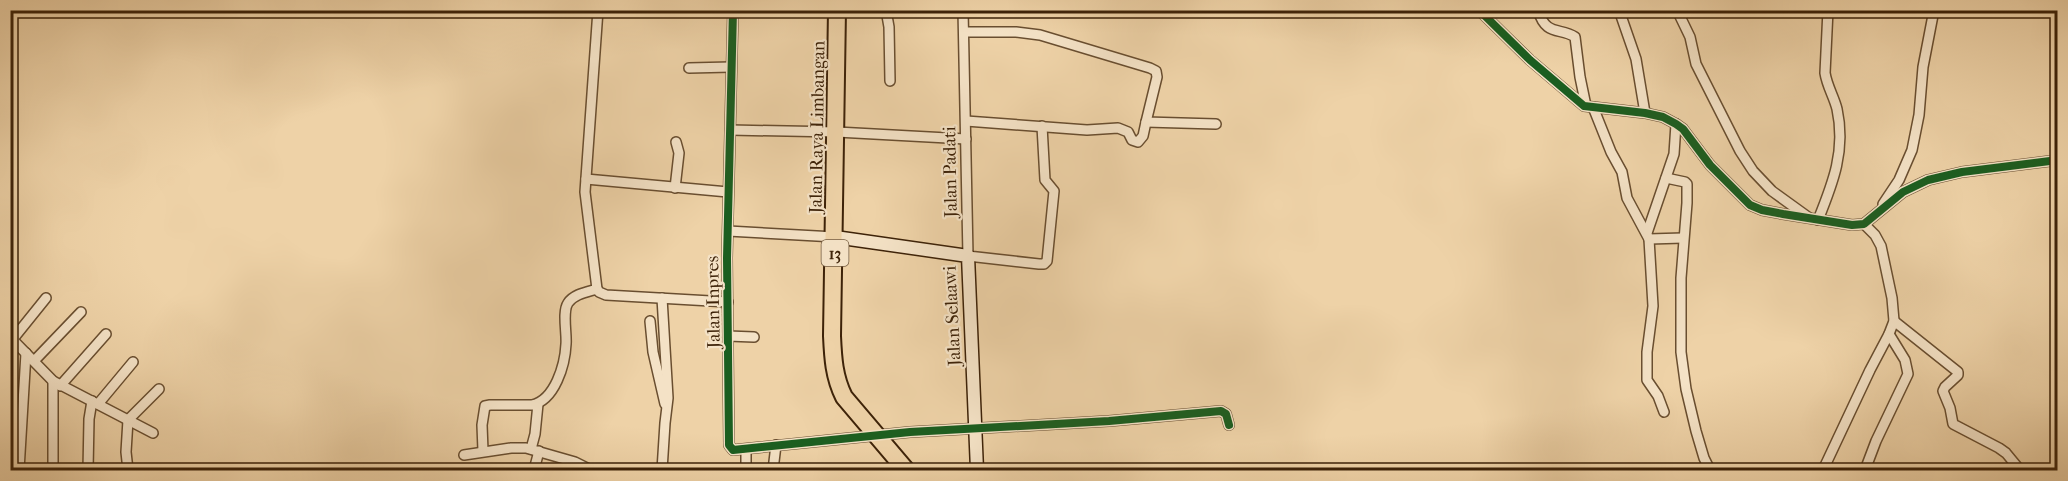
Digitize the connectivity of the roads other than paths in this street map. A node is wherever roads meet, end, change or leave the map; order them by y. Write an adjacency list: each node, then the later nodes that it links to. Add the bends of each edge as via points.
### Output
1 (598, 10): 29 (street)
2 (733, 10): 13 (street, Jalan Inpres)
3 (837, 10): 24 (highway, Jalan Raya Limbangan / 13)
4 (886, 10): 15 (street)
5 (963, 10): 12 (street, Jalan Padati)
6 (1479, 10): 16 (street, via 1530,60)
7 (1539, 10): 16 (street, via 1553,31 1575,38)
8 (1619, 10): 17 (street, via 1636,59)
9 (1677, 10): 33 (street, via 1690,37 1696,64 1753,171 1772,191)
10 (1828, 10): 33 (street, via 1825,73 1837,110 1839,159 1834,182)
11 (1934, 10): 32 (street, via 1912,150 1899,180)
12 (964, 33): 18 (street, Jalan Padati); 19 (street, via 1040,35 1150,68 1157,77)
13 (731, 67): 14 (street); 23 (street, Jalan Inpres)
14 (689, 68)
15 (890, 81)
16 (1589, 107): 17 (street); 36 (street, via 1623,172 1630,205)
17 (1646, 113): 21 (street)
18 (966, 122): 22 (street); 25 (street, Jalan Padati)
19 (1146, 122): 20 (street); 22 (street, via 1138,142 1118,128)
20 (1216, 124)
21 (1676, 124): 28 (street, via 1676,146); 33 (street, via 1750,205)
22 (1042, 126): 39 (street, via 1045,180 1054,191 1048,258 1044,264)
23 (730, 130): 24 (street); 31 (street, Jalan Inpres)
24 (837, 132): 25 (street); 37 (highway, Jalan Raya Limbangan / 13)
25 (966, 139): 39 (street, Jalan Padati)
26 (676, 142): 30 (street, via 679,153)
27 (2058, 160): 32 (street, via 1928,180 1903,192)
28 (1666, 178): 36 (street); 38 (street, via 1687,184)
29 (586, 179): 30 (street); 40 (street, via 586,210)
30 (675, 188): 31 (street)
31 (728, 192): 35 (street, Jalan Inpres)
32 (1875, 216): 34 (street)
33 (1814, 219): 34 (street)
34 (1864, 224): 46 (street, via 1881,246)
35 (728, 231): 37 (street); 43 (street, Jalan Inpres)
36 (1648, 236): 38 (street); 60 (street, via 1653,306 1647,380)
37 (835, 237): 39 (street, Jalan Selaawi); 65 (highway, Jalan Raya Limbangan / 13, via 834,367 844,397)
38 (1683, 238): 82 (street, via 1681,352 1696,431)
39 (968, 256): 63 (street, Jalan Selaawi)
40 (597, 289): 42 (street, via 606,295); 58 (street, via 569,301 565,359 549,394)
41 (45, 298): 51 (street)
42 (662, 298): 43 (street); 59 (street)
43 (728, 302): 49 (street, Jalan Inpres)
44 (81, 312): 53 (street)
45 (650, 321): 59 (street)
46 (1894, 321): 48 (street); 85 (street, via 1958,372 1943,391 1953,424 1999,448)
47 (106, 334): 55 (street)
48 (1889, 334): 83 (street); 84 (street, via 1905,360 1908,374)
49 (728, 336): 50 (street); 68 (street, Jalan Inpres, via 729,445 733,450)
50 (754, 337)
51 (12, 338): 52 (street)
52 (26, 353): 53 (street); 71 (street)
53 (34, 361): 55 (street)
54 (133, 362): 57 (street)
55 (57, 384): 57 (street); 72 (street)
56 (159, 389): 61 (street)
57 (95, 402): 61 (street); 73 (street, via 89,419)
58 (538, 404): 67 (street); 69 (street, via 485,406)
59 (667, 409): 77 (street)
60 (1664, 412)
61 (128, 420): 64 (street); 74 (street)
62 (1229, 425): 63 (street, via 1221,411)
63 (976, 429): 65 (street); 81 (street, Jalan Selaawi)
64 (153, 432)
65 (875, 435): 66 (street); 80 (highway, Jalan Raya Limbangan / 13)
66 (776, 446): 68 (street); 79 (street)
67 (535, 450): 69 (street); 75 (street); 76 (street)
68 (746, 450): 78 (street)
69 (483, 451): 70 (street)
70 (464, 455)
71 (19, 471)
72 (53, 471)
73 (87, 471)
74 (128, 471)
75 (534, 471)
76 (591, 471)
77 (662, 471)
78 (746, 471)
79 (773, 471)
80 (906, 471)
81 (977, 471)
82 (1710, 471)
83 (1823, 471)
84 (1865, 471)
85 (2020, 471)

